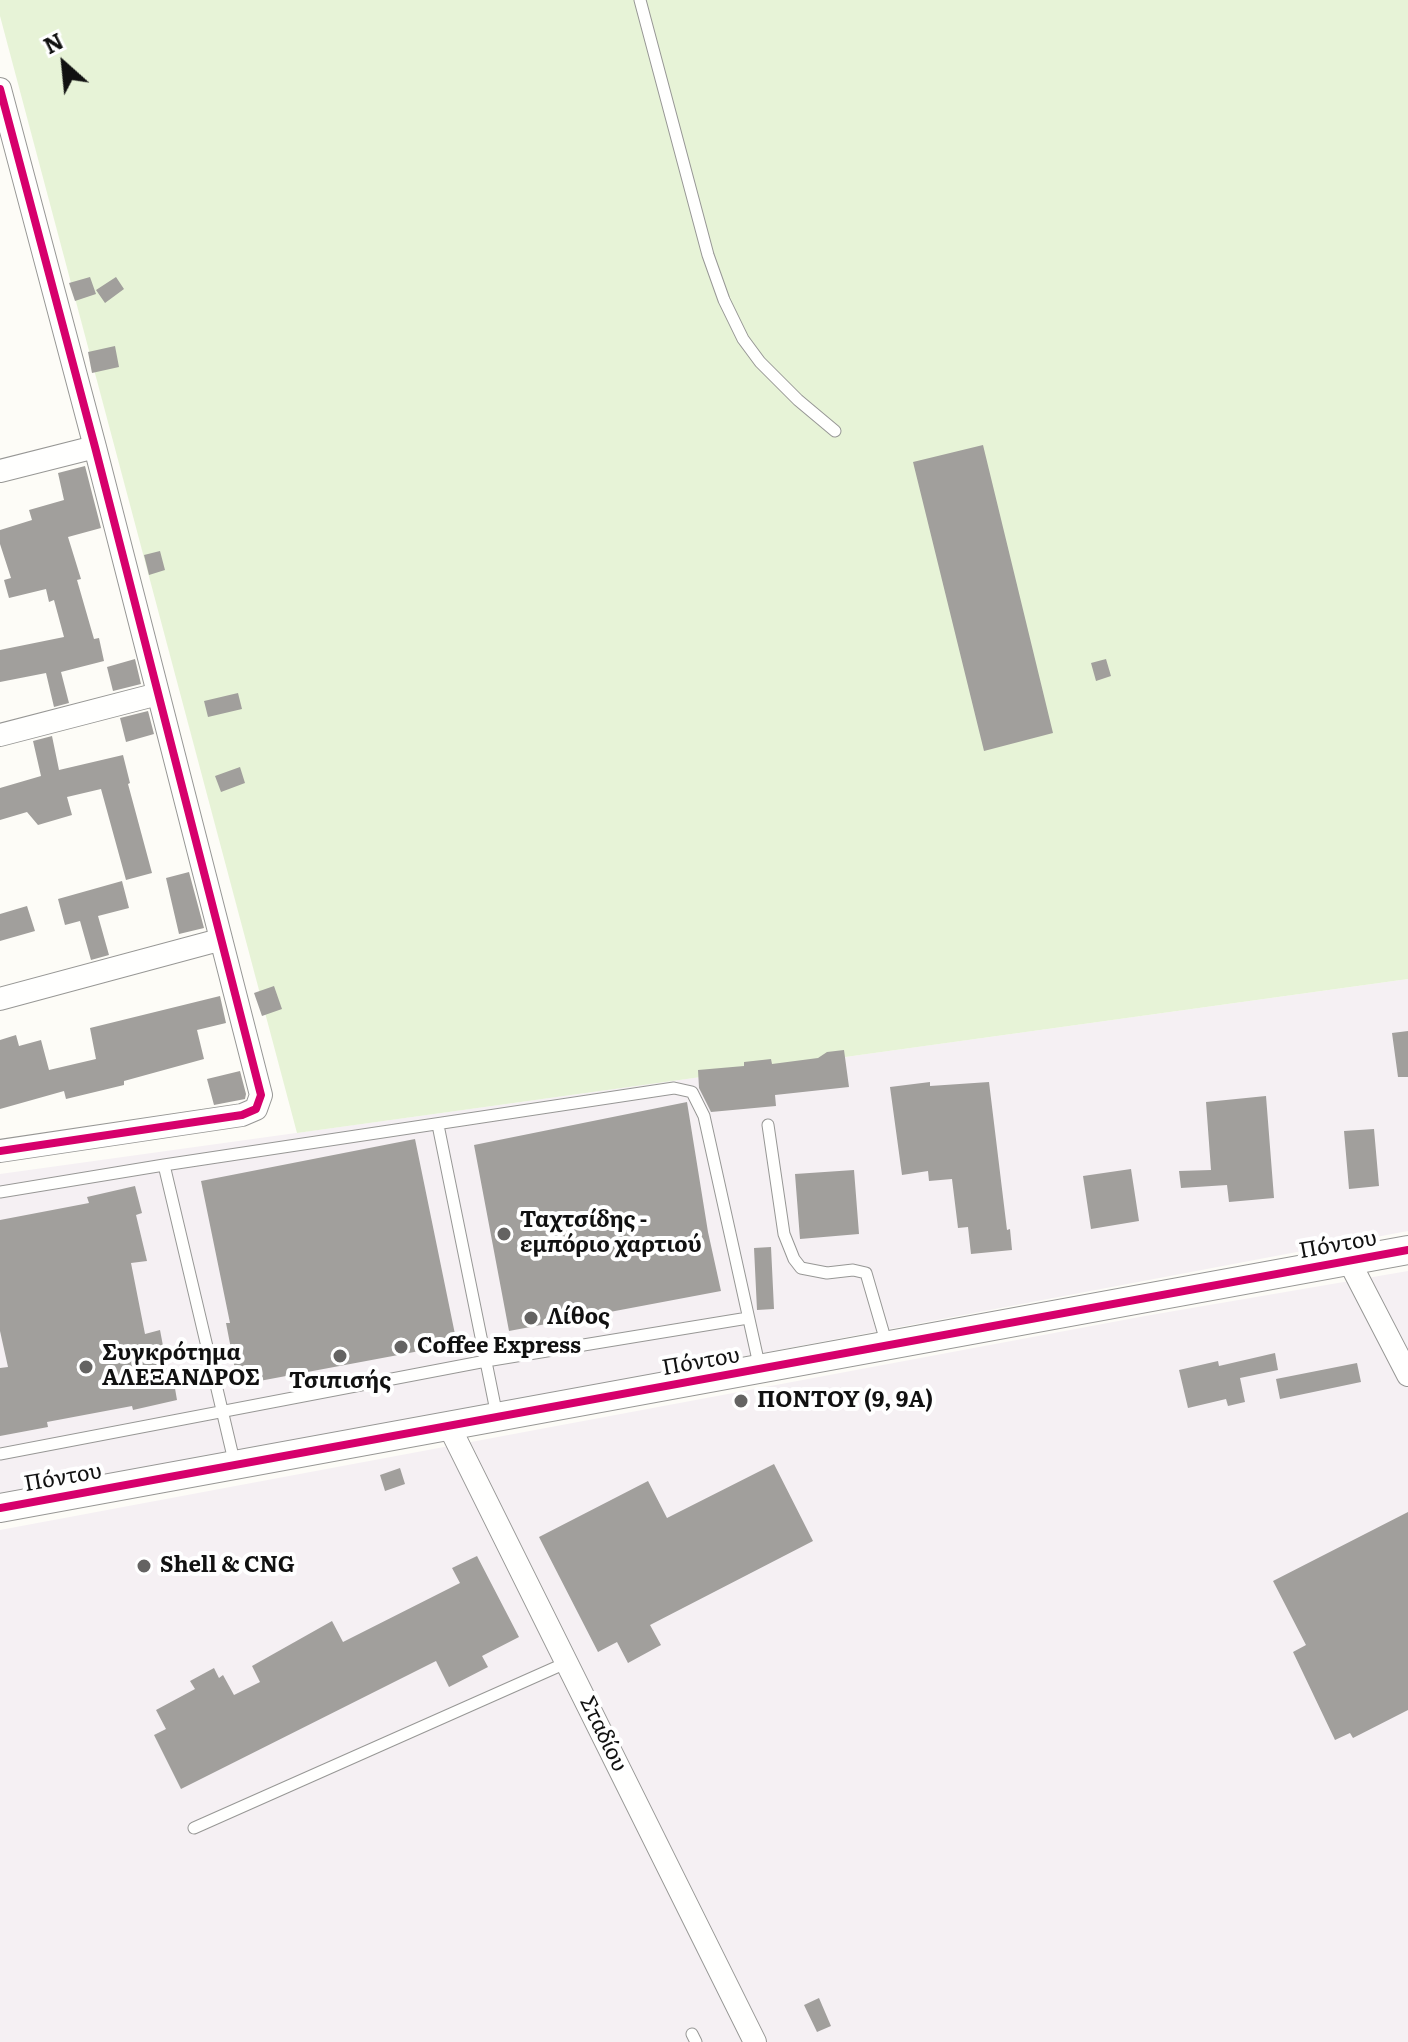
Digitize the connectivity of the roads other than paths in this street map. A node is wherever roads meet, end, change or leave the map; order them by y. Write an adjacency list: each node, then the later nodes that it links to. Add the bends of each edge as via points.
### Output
1 (640, 0): 4 (lane, via 724,300 760,362)
2 (0, 89): 3 (street)
3 (3, 114): 5 (street)
4 (835, 431)
5 (95, 447): 6 (street); 7 (street)
6 (0, 471)
7 (158, 694): 8 (street); 9 (street)
8 (0, 735)
9 (219, 940): 10 (street); 13 (street, via 261,1095 256,1109)
10 (0, 999)
11 (438, 1125): 14 (lane); 18 (lane, via 674,1088 692,1092 704,1116); 20 (lane)
12 (768, 1125): 19 (lane, via 784,1234 794,1259 801,1268 866,1273)
13 (0, 1151)
14 (164, 1165): 15 (lane); 23 (lane)
15 (0, 1192)
16 (1408, 1250): 17 (street, Πόντου)
17 (1349, 1261): 19 (street, Πόντου); 22 (street)
18 (748, 1318): 20 (lane); 21 (lane)
19 (887, 1346): 21 (street, Πόντου)
20 (486, 1361): 23 (lane); 24 (lane)
21 (760, 1369): 24 (street, Πόντου)
22 (1408, 1375)
23 (222, 1412): 26 (lane); 27 (lane)
24 (497, 1417): 25 (street, Πόντου)
25 (449, 1426): 27 (street, Πόντου); 29 (street, Σταδίου)
26 (0, 1454)
27 (235, 1465): 28 (street, Πόντου)
28 (0, 1508)
29 (568, 1662): 30 (lane); 31 (street, Σταδίου)
30 (194, 1828)
31 (755, 2042)

